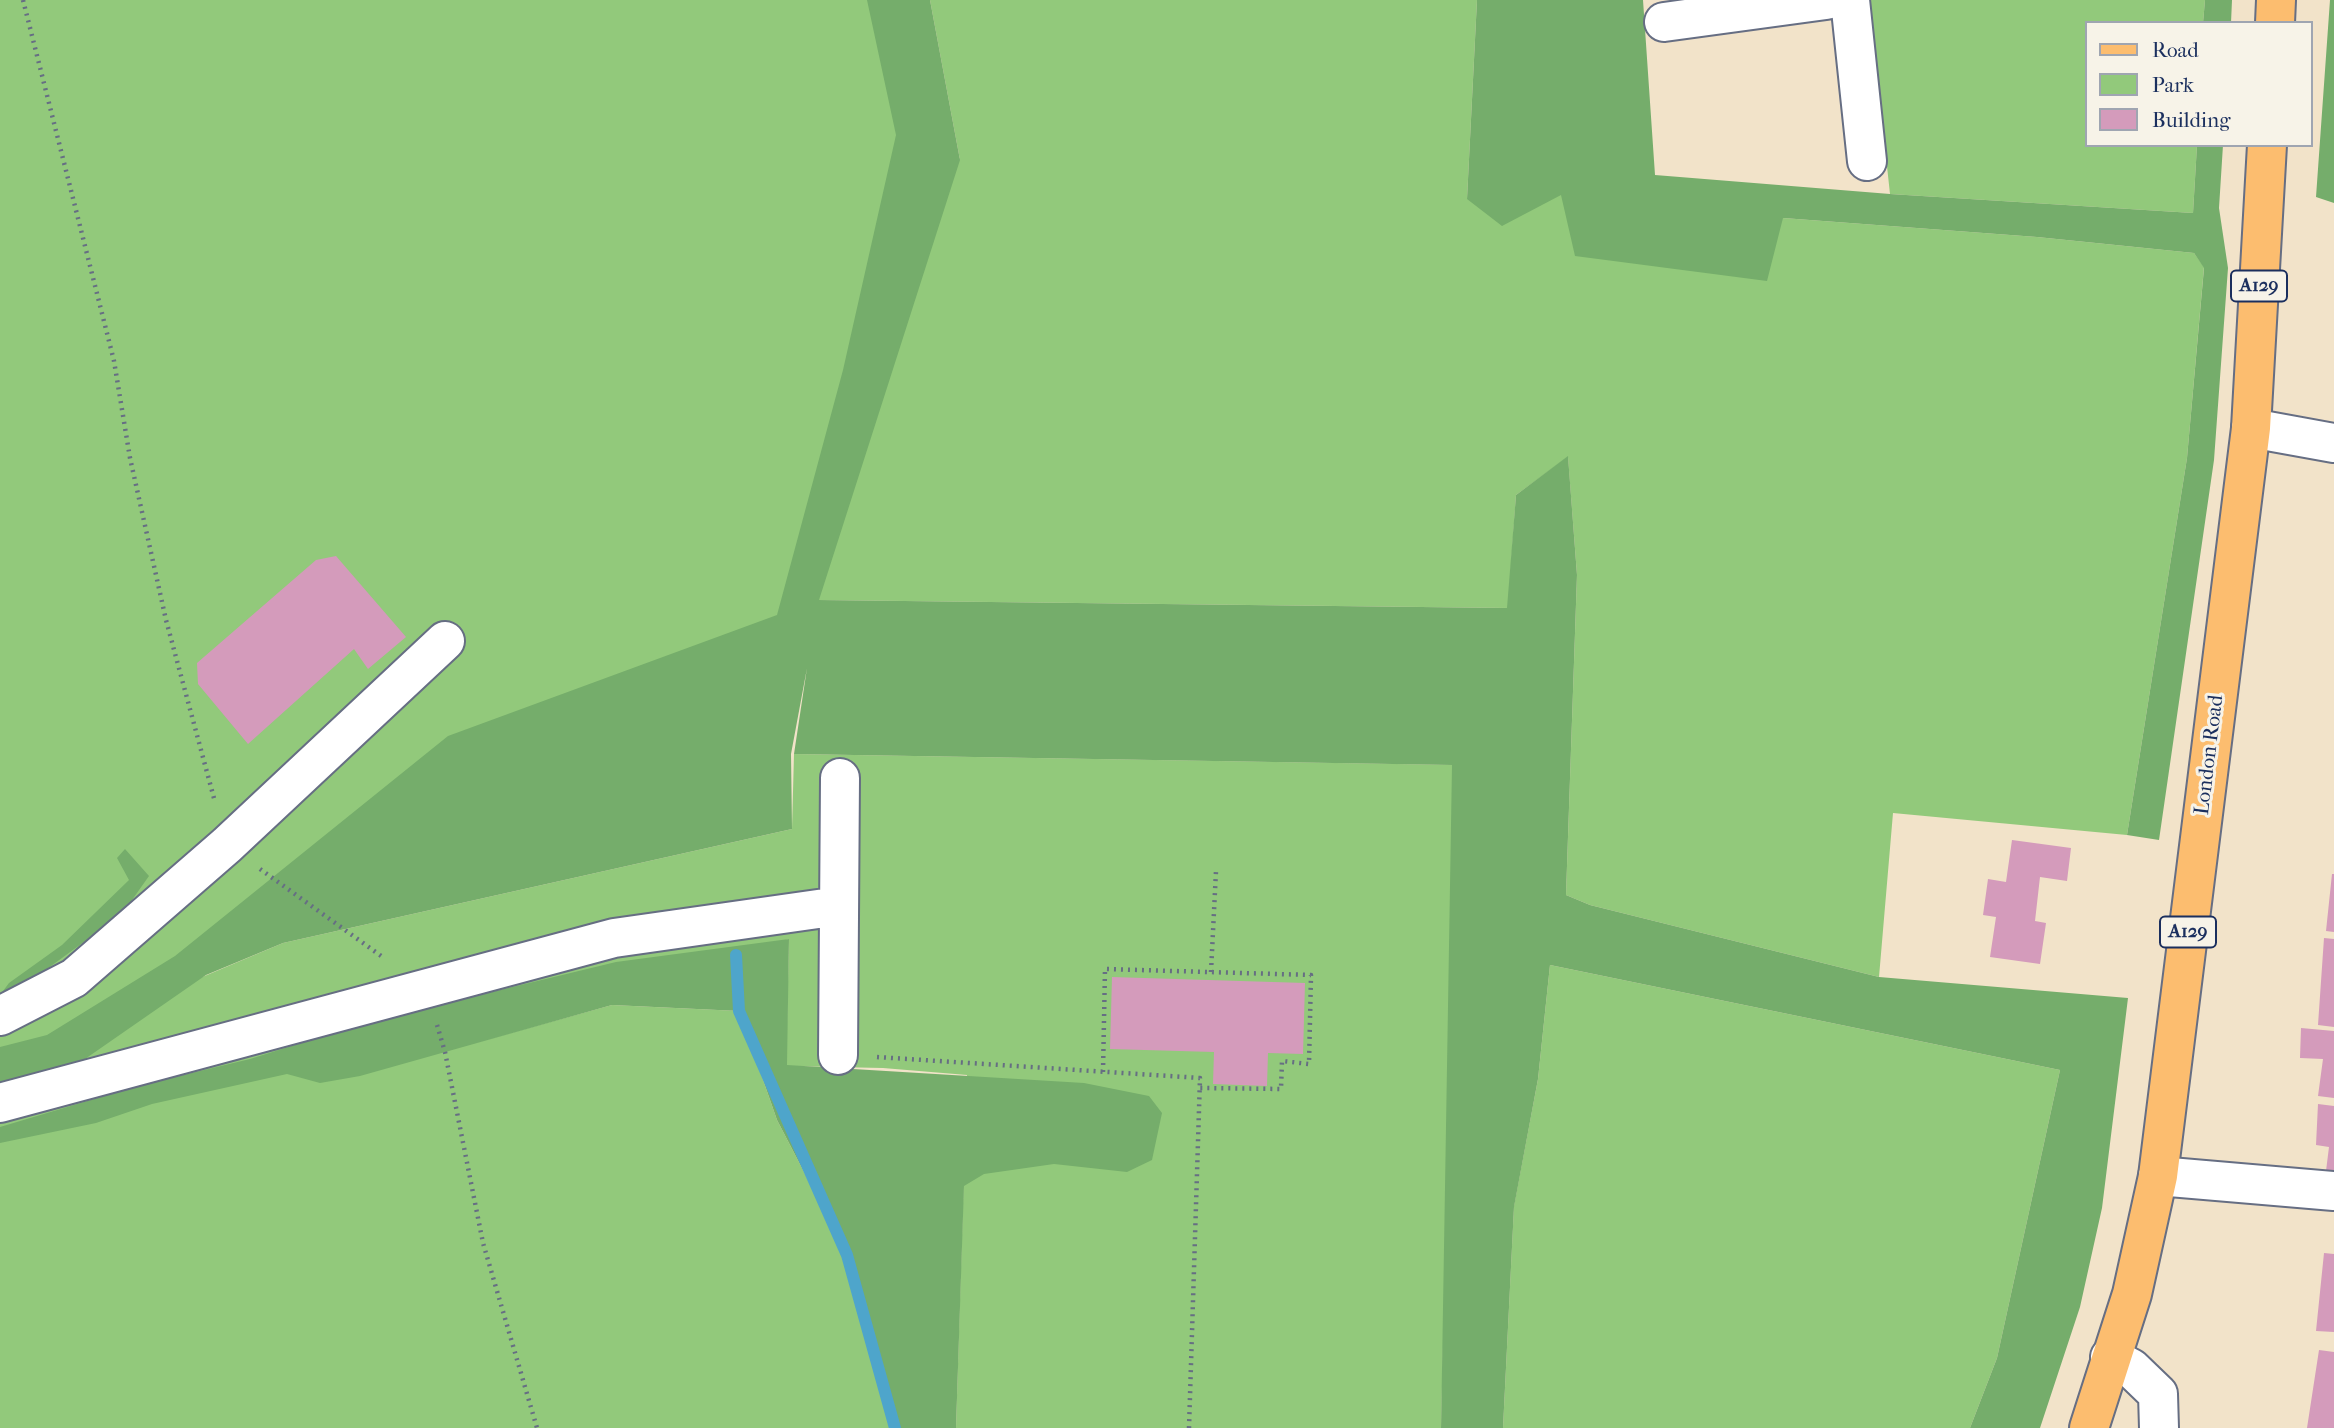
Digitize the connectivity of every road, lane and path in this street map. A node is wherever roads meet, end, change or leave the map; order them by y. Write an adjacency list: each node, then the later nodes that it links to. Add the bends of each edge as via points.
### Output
1 (23, 0): 13 (path, via 114,361 166,620)
2 (1826, 0): 6 (street)
3 (1850, 0): 8 (street)
4 (2276, 0): 5 (main road)
5 (2274, 21)
6 (1664, 22)
7 (2267, 147): 9 (main road, London Road / A129)
8 (1867, 161)
9 (2251, 428): 10 (street); 23 (main road, London Road / A129)
10 (2334, 443)
11 (445, 642): 13 (street)
12 (841, 778): 15 (street)
13 (228, 845): 17 (path); 18 (street, via 74,978)
14 (1216, 871): 16 (path)
15 (839, 906): 17 (street, via 614,937); 19 (street)
16 (1211, 972): 20 (path, via 1105,969); 21 (path, via 1311,975 1309,1064 1282,1061 1281,1088)
17 (425, 988): 22 (street); 26 (path, via 445,1052 483,1244)
18 (0, 1016)
19 (838, 1055): 20 (path)
20 (1103, 1072): 21 (path, via 1200,1078)
21 (1200, 1088): 27 (path)
22 (0, 1103)
23 (2158, 1176): 24 (street); 25 (main road, London Road / A129, via 2132,1294)
24 (2334, 1191)
25 (2110, 1357): 28 (main road, London Road / A129); 29 (street, via 2158,1394)
26 (537, 1428)
27 (1189, 1428)
28 (2090, 1428)
29 (2160, 1428)

